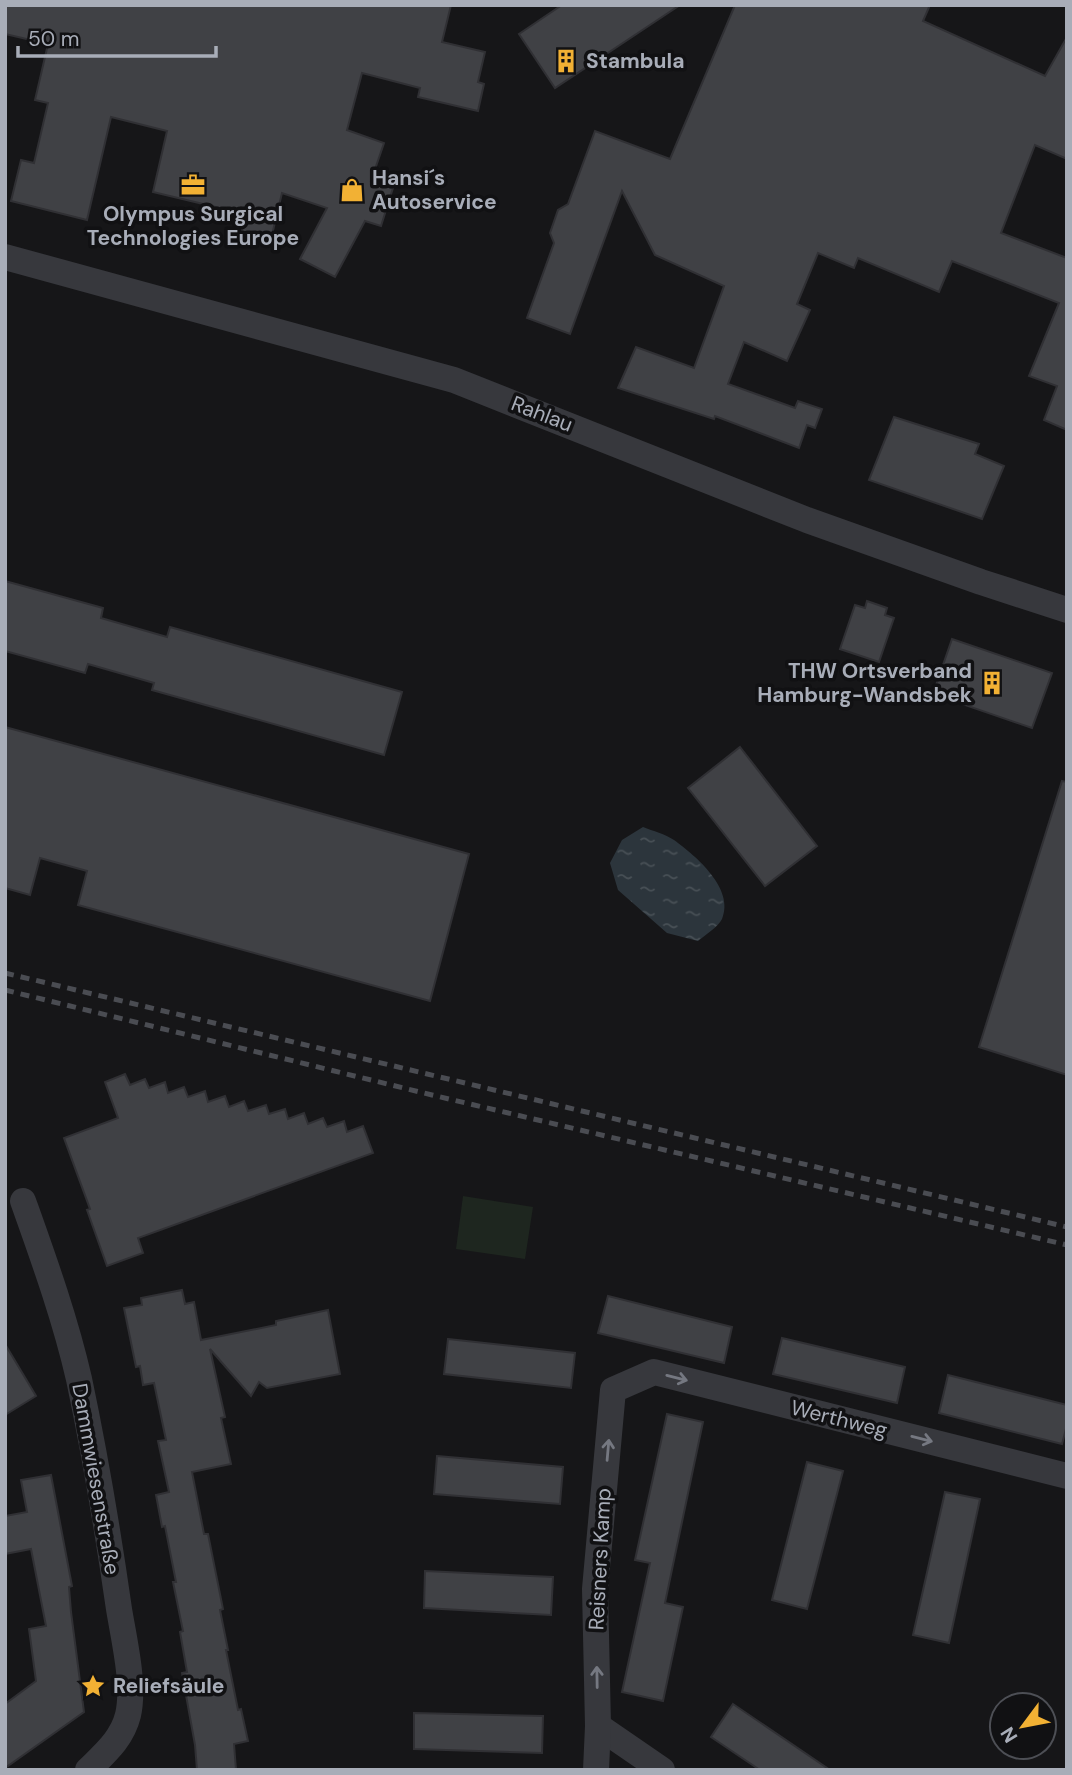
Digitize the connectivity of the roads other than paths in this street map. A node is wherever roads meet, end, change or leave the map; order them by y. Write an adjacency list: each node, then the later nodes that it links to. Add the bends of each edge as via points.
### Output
1 (5, 257): 2 (street, Rahlau, via 454,380 807,520)
2 (1067, 610)
3 (23, 1201): 7 (street, Dammwiesenstraße, via 54,1288 78,1377 131,1688 123,1730)
4 (613, 1390): 5 (street, Werthweg, one-way to 5, via 654,1372); 6 (street, Reisners Kamp, one-way to 4, via 595,1588)
5 (1067, 1476)
6 (598, 1726): 8 (street, Reisners Kamp); 9 (street)
7 (102, 1765)
8 (596, 1770)
9 (662, 1770)

